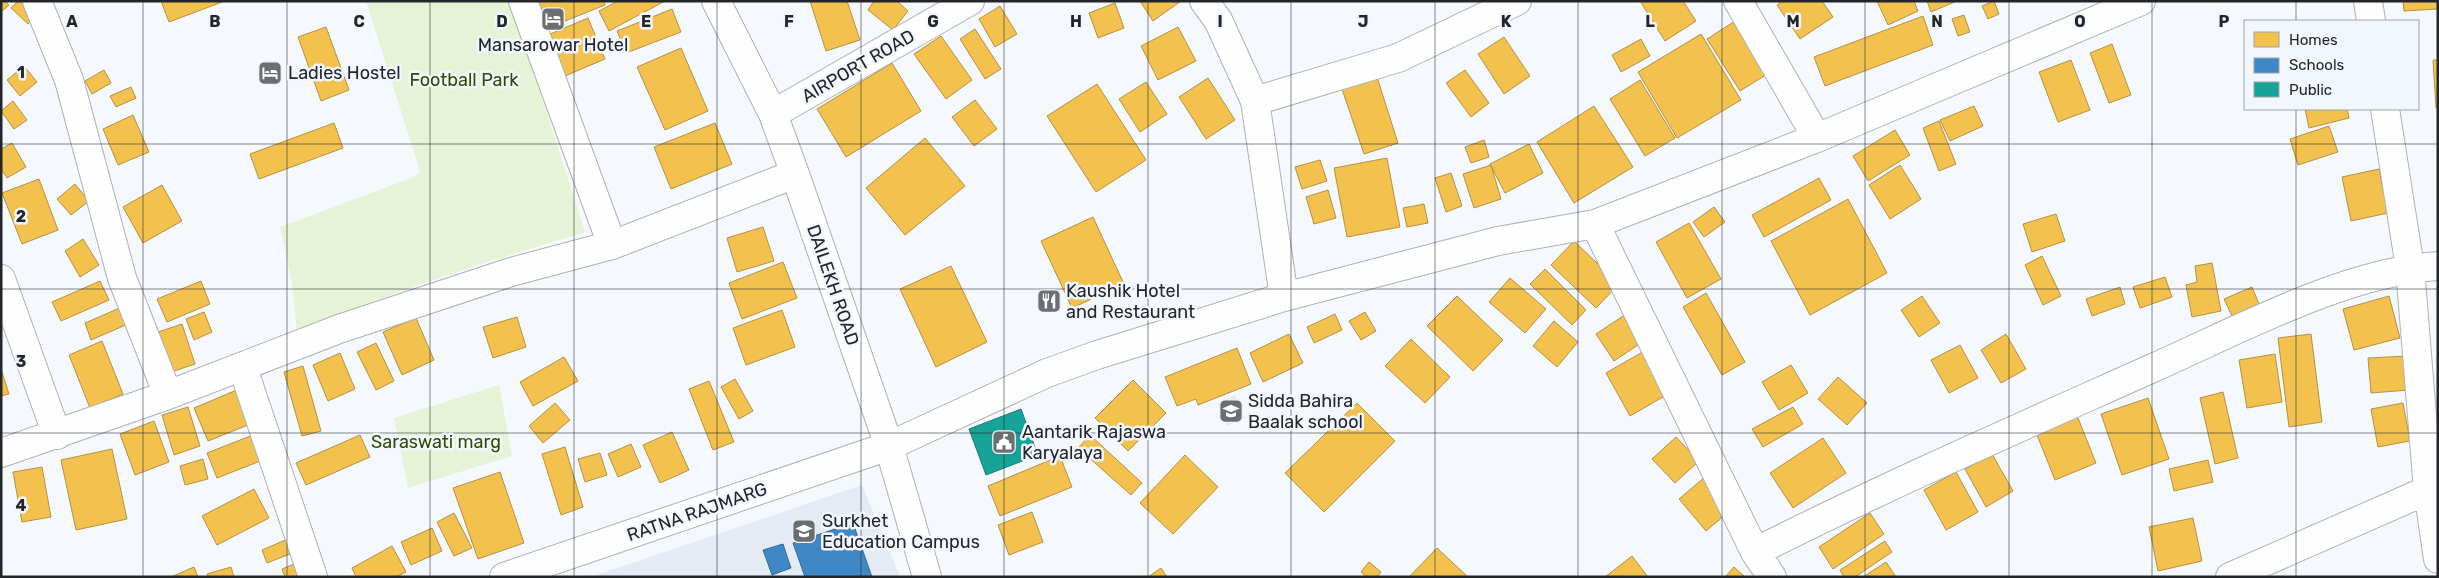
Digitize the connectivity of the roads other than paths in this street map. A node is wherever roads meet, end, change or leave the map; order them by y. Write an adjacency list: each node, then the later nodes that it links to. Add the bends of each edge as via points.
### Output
1 (37, 1): 23 (street, via 70,80 122,278)
2 (523, 1): 17 (street)
3 (716, 1): 13 (street, DAILEKH ROAD)
4 (970, 1): 13 (street, AIRPORT ROAD)
5 (1204, 1): 11 (street, via 1218,20)
6 (1517, 1): 11 (street, via 1398,58)
7 (1738, 1): 14 (street)
8 (2141, 1): 14 (street, RATNA RAJMARG)
9 (2368, 1): 10 (street)
10 (2371, 20)
11 (1255, 100): 21 (street)
12 (2385, 110): 19 (street)
13 (773, 114): 15 (street, DAILEKH ROAD)
14 (1817, 138): 16 (street, RATNA RAJMARG)
15 (795, 174): 17 (street); 25 (street, DAILEKH ROAD)
16 (1594, 224): 21 (street, RATNA RAJMARG, via 1498,241); 28 (street)
17 (612, 245): 22 (street, via 511,272 348,326)
18 (2438, 266): 19 (street)
19 (2410, 268): 27 (street); 28 (street, via 2318,295 1892,485)
20 (1, 279): 24 (street)
21 (1284, 298): 25 (street, RATNA RAJMARG, via 1047,373)
22 (243, 368): 23 (street); 30 (street)
23 (168, 396): 24 (street)
24 (57, 435): 26 (street)
25 (889, 446): 31 (street, RATNA RAJMARG); 32 (street, DAILEKH ROAD)
26 (1, 453)
27 (2428, 490): 29 (street); 34 (street)
28 (1755, 552): 33 (street)
29 (2438, 559)
30 (313, 577)
31 (504, 577)
32 (927, 577)
33 (1772, 577)
34 (2230, 577)

